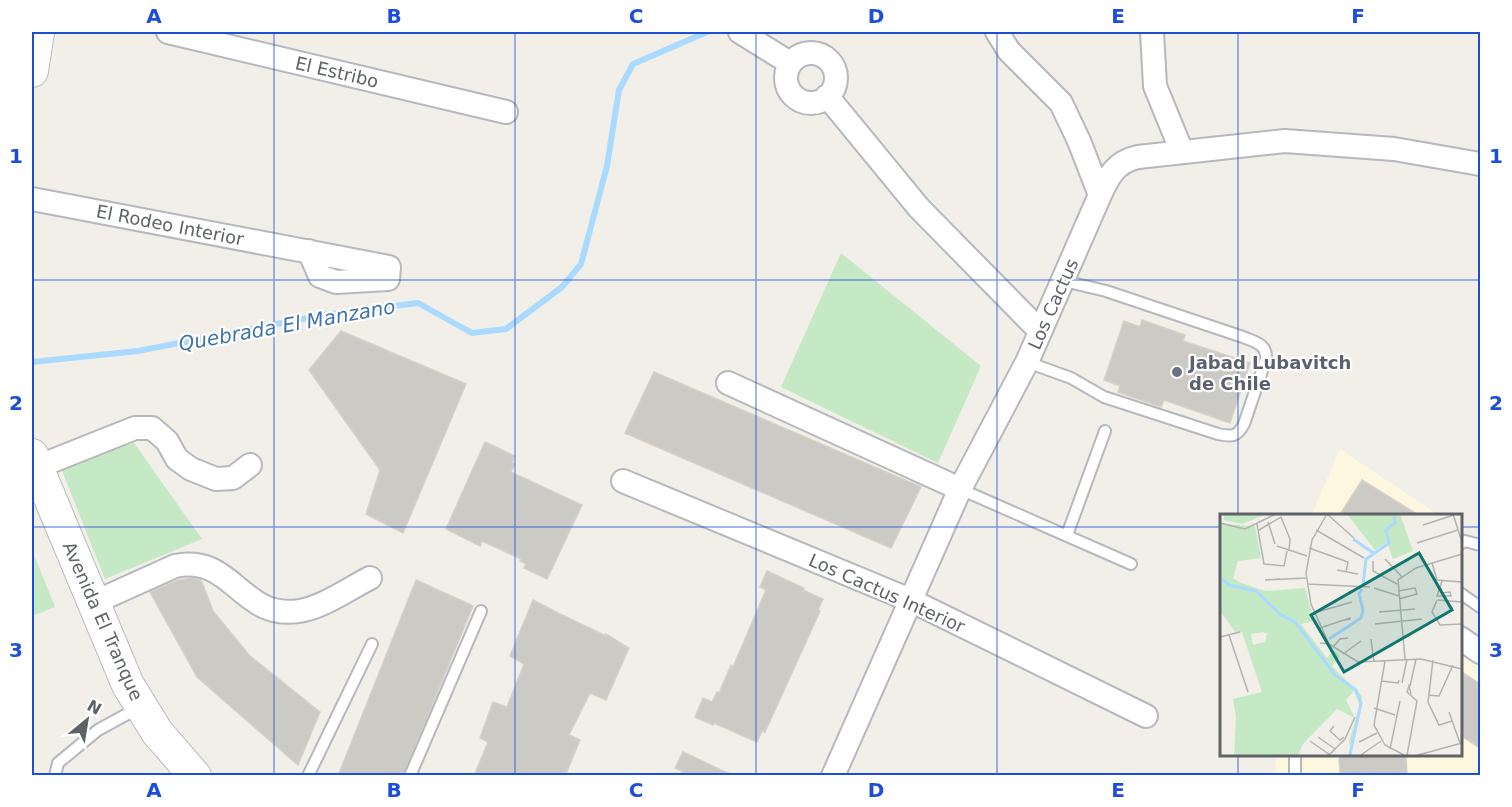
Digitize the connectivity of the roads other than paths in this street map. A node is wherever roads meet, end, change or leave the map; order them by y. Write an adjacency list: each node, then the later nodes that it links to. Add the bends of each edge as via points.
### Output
1 (38, 32): 7 (street)
2 (168, 32): 9 (street, El Estribo)
3 (741, 32): 6 (street)
4 (997, 32): 12 (street, via 1009,51 1061,103)
5 (1152, 32): 10 (street, via 1155,86)
6 (790, 63): 8 (street, via 786,80 793,95 808,103); 8 (street, via 814,53 829,61 836,76)
7 (32, 71)
8 (827, 96): 16 (street, via 919,208)
9 (506, 112)
10 (1182, 152): 11 (street, Los Cactus, via 1285,141 1394,149); 12 (street, Los Cactus, via 1138,157 1122,163 1110,174)
11 (1480, 164)
12 (1100, 195): 15 (street, Los Cactus)
13 (32, 199): 14 (street, El Rodeo Interior)
14 (309, 251)
15 (1064, 281): 16 (street, Los Cactus); 17 (lane, via 1106,291 1263,346 1266,359 1244,423 1234,436 1218,434 1104,397 1071,378)
16 (1040, 331): 17 (street, Los Cactus)
17 (1027, 362): 23 (street, Los Cactus)
18 (728, 383): 23 (street)
19 (1105, 431): 24 (lane)
20 (34, 461): 21 (street, via 135,428 152,428 167,441 177,459 216,478 233,478); 31 (street, Avenida El Tranque)
21 (250, 465)
22 (623, 481): 30 (street, Los Cactus Interior)
23 (960, 489): 24 (lane); 30 (street, Los Cactus)
24 (1066, 535): 27 (lane)
25 (1461, 543): 26 (lane)
26 (1480, 545)
27 (1131, 564)
28 (370, 578): 31 (street, via 310,609 287,612 256,603 216,570 185,564)
29 (1461, 594): 32 (lane)
30 (910, 600): 38 (street, Los Cactus Interior); 44 (street, Los Cactus)
31 (93, 603): 37 (street, Avenida El Tranque, via 122,673)
32 (1480, 607)
33 (481, 611): 43 (lane)
34 (1461, 639): 36 (street)
35 (372, 644): 42 (lane)
36 (1480, 652)
37 (141, 707): 40 (lane, via 98,730 58,763); 41 (street, Avenida El Tranque, via 165,743)
38 (1146, 716)
39 (1295, 756): 45 (lane)
40 (55, 776)
41 (195, 776)
42 (308, 776)
43 (410, 776)
44 (832, 776)
45 (1295, 776)

